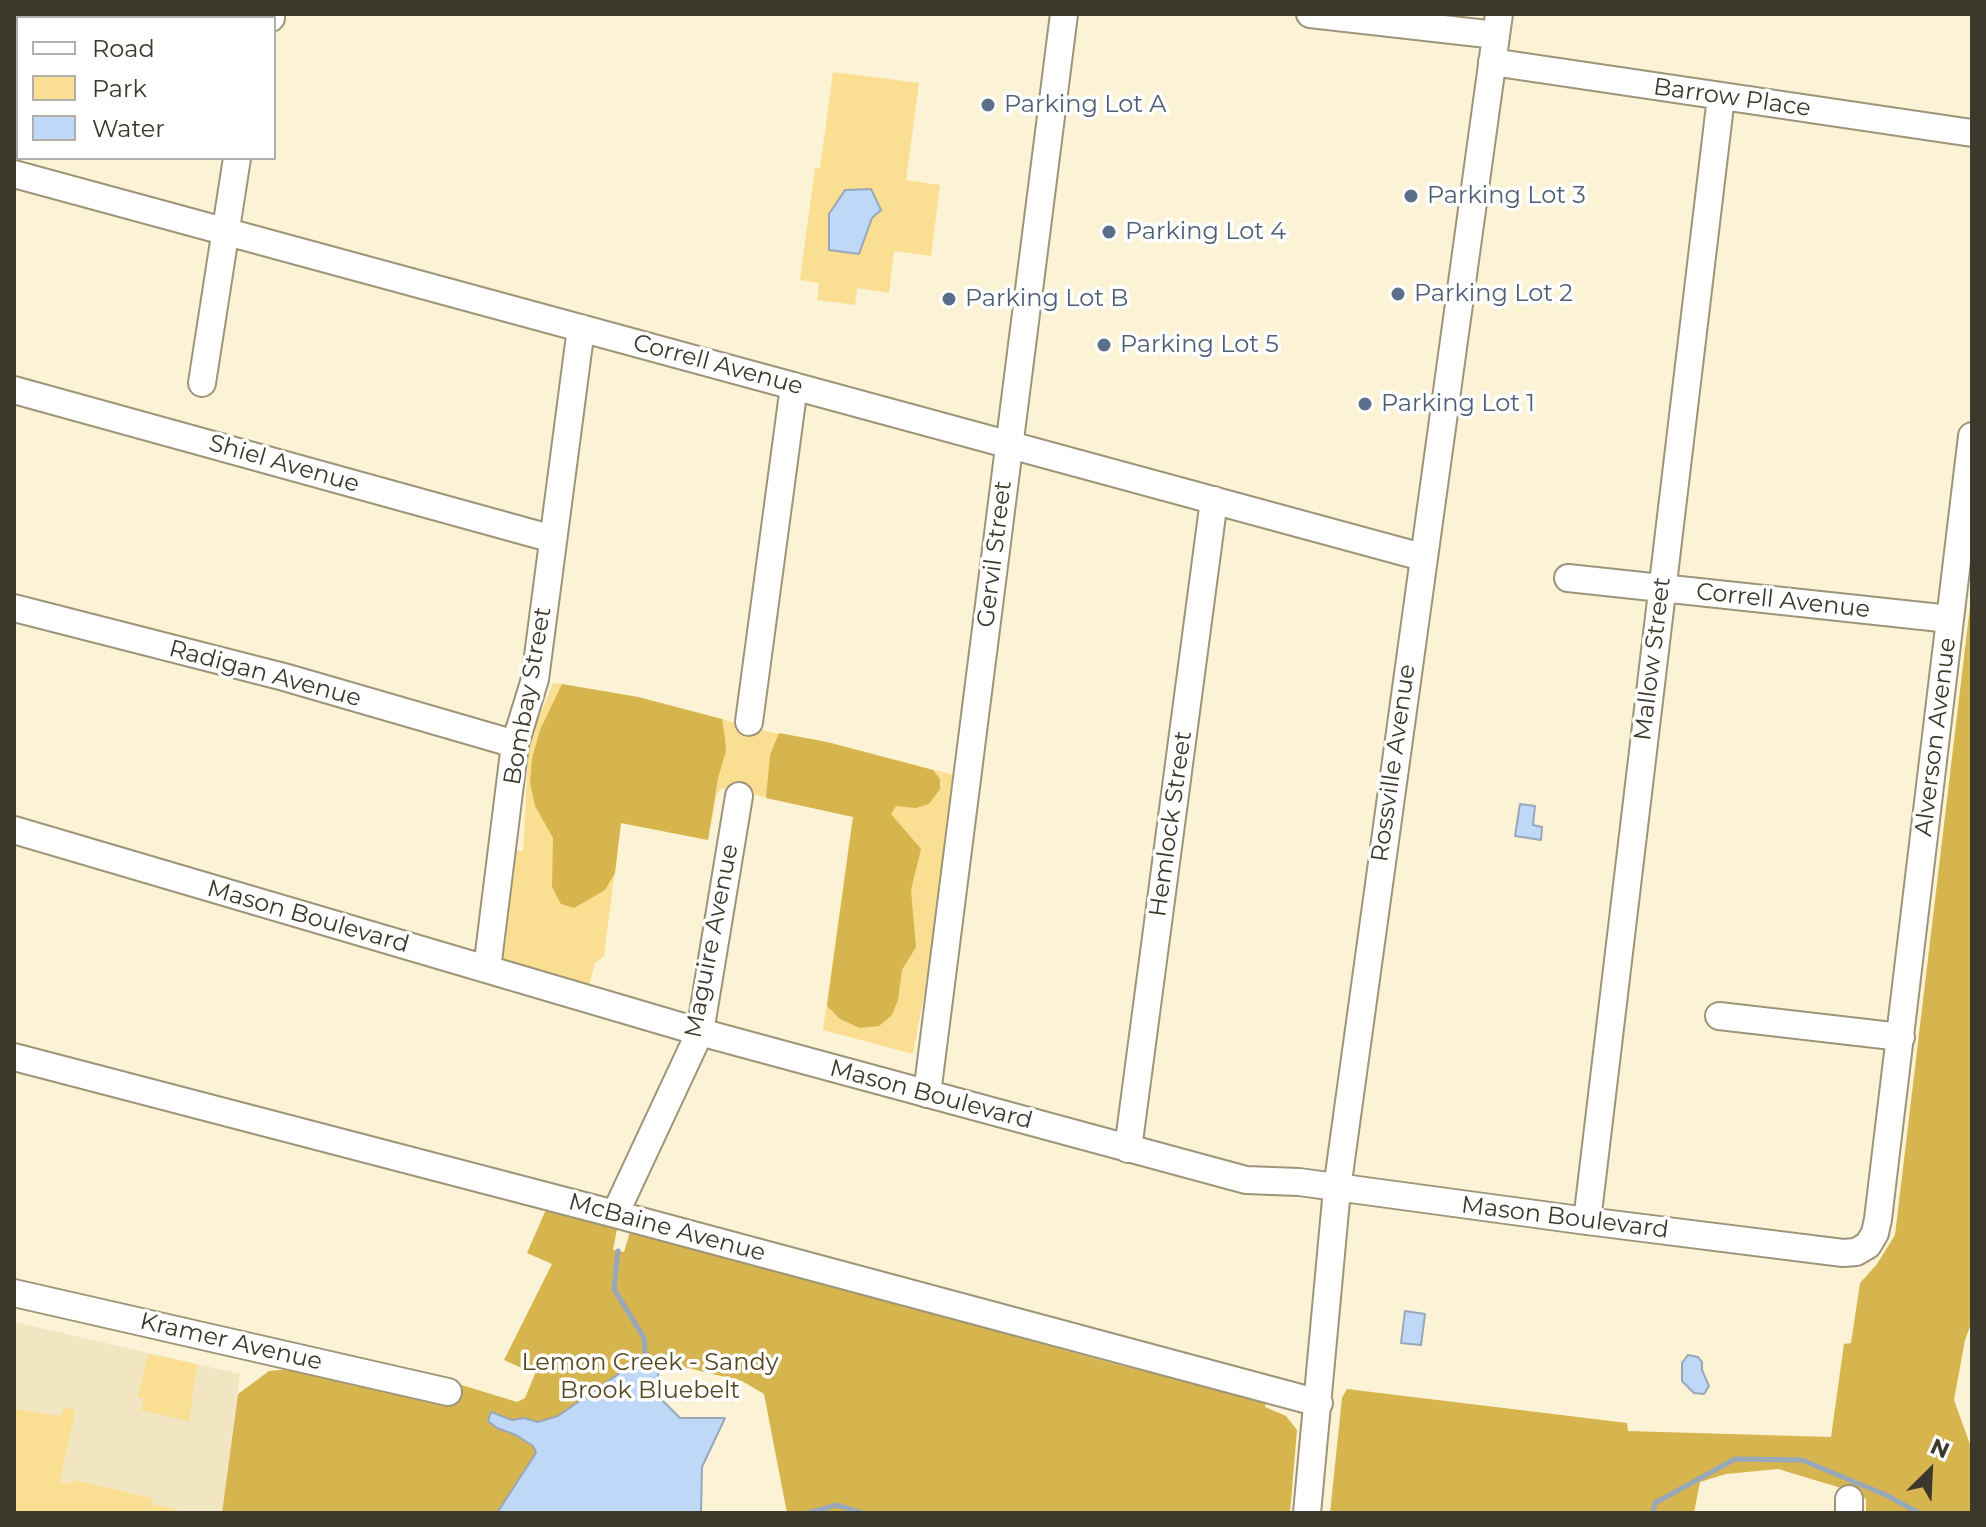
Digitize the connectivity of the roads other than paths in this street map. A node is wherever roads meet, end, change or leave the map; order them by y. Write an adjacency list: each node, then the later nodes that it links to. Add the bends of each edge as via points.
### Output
1 (1064, 14): 15 (street, Gervil Street)
2 (1310, 14): 3 (street)
3 (1498, 24): 4 (street, Rossville Avenue)
4 (1492, 62): 5 (street, Barrow Place); 18 (street, Rossville Avenue)
5 (1721, 97): 6 (street, Barrow Place); 20 (street, Mallow Street)
6 (1972, 133)
7 (237, 160): 9 (street)
8 (14, 174): 9 (street, Correll Avenue)
9 (225, 229): 10 (street, Correll Avenue); 11 (street)
10 (581, 328): 12 (street, Correll Avenue); 17 (street, Bombay Street)
11 (202, 383)
12 (794, 386): 15 (street, Correll Avenue); 23 (street)
13 (14, 390): 17 (street, Shiel Avenue)
14 (1972, 436): 22 (street, Alverson Avenue)
15 (1008, 444): 16 (street, Correll Avenue); 32 (street, Gervil Street)
16 (1214, 500): 18 (street, Correll Avenue); 33 (street, Hemlock Street)
17 (553, 539): 24 (street, Bombay Street, via 535,679)
18 (1422, 557): 34 (street, Rossville Avenue)
19 (1568, 578): 20 (street, Correll Avenue)
20 (1662, 588): 22 (street, Correll Avenue); 36 (street, Mallow Street)
21 (14, 608): 24 (street, Radigan Avenue, via 284,677)
22 (1950, 619): 30 (street, Alverson Avenue)
23 (749, 722)
24 (515, 744): 27 (street, Bombay Street)
25 (739, 796): 29 (street, Maguire Avenue)
26 (14, 830): 27 (street, Mason Boulevard)
27 (487, 969): 29 (street, Mason Boulevard)
28 (1719, 1016): 30 (street)
29 (700, 1032): 32 (street, Mason Boulevard); 35 (street, Maguire Avenue)
30 (1901, 1037): 37 (street, Alverson Avenue, via 1878,1219)
31 (14, 1057): 35 (street, McBaine Avenue)
32 (927, 1094): 33 (street, Mason Boulevard)
33 (1128, 1149): 34 (street, Mason Boulevard, via 1246,1180)
34 (1337, 1189): 36 (street, Mason Boulevard); 40 (street, Rossville Avenue)
35 (615, 1214): 40 (street, McBaine Avenue)
36 (1587, 1221): 37 (street, Mason Boulevard, via 1843,1253)
37 (1868, 1245)
38 (14, 1293): 39 (street, Kramer Avenue)
39 (448, 1392)
40 (1319, 1403): 41 (street, Rossville Avenue)
41 (1307, 1513)

